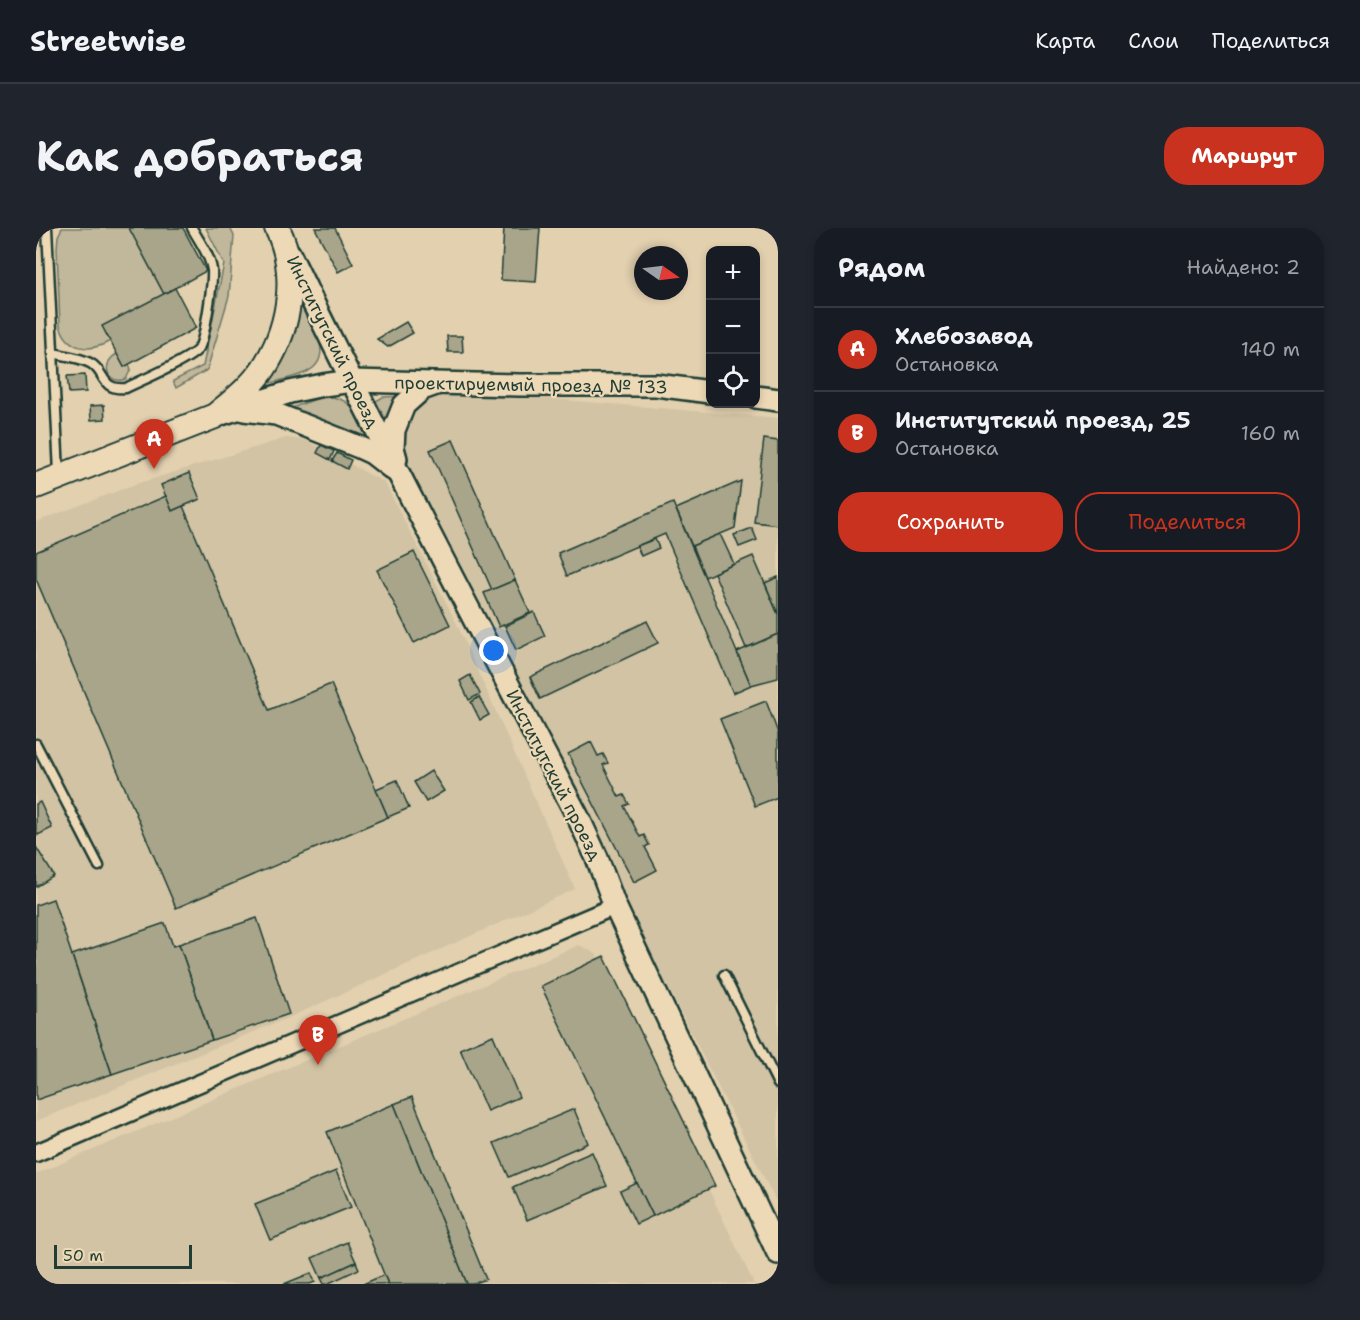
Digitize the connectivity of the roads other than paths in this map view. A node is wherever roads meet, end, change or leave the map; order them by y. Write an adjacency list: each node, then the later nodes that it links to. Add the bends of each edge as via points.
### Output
1 (47, 228): 4 (lane)
2 (192, 228): 4 (lane, via 212,270 198,349 189,357 118,389 106,383 93,364)
3 (280, 233): 5 (street, Институтский проезд); 10 (main road, via 289,265 290,290 278,341 266,364)
4 (53, 353): 11 (lane)
5 (352, 381): 6 (street, проектируемый проезд № 133); 10 (street, проектируемый проезд № 133, via 290,392); 12 (street, Институтский проезд)
6 (438, 383): 7 (street, проектируемый проезд № 133, via 656,385); 12 (street, via 422,389 404,405 394,430 393,448)
7 (706, 391)
8 (760, 398): 9 (street)
9 (778, 400)
10 (224, 413): 11 (main road); 12 (street, via 250,409 276,414 358,447)
11 (59, 477): 13 (main road)
12 (400, 477): 16 (street, Институтский проезд, via 579,819)
13 (36, 486)
14 (36, 744): 15 (lane)
15 (99, 866)
16 (615, 906): 19 (street); 20 (street, Институтский проезд)
17 (724, 975): 18 (lane)
18 (778, 1084)
19 (36, 1153)
20 (778, 1253)

